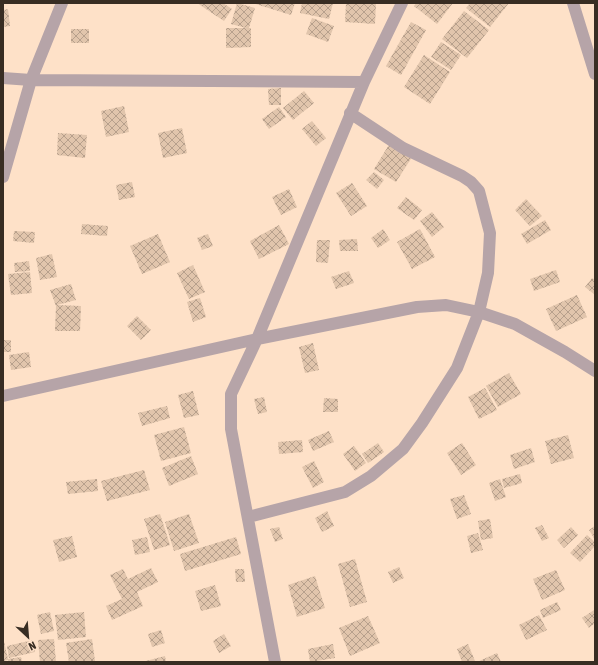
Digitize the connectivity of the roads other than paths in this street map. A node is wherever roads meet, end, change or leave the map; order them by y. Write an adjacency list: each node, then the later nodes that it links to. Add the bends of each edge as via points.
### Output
1 (62, 3): 6 (street)
2 (402, 3): 7 (street)
3 (573, 3): 4 (street)
4 (595, 74)
5 (3, 78): 6 (street)
6 (31, 80): 7 (street); 9 (street)
7 (364, 82): 8 (street)
8 (350, 113): 10 (street, via 403,148 462,176 479,191 490,233 488,273); 11 (street)
9 (3, 176)
10 (479, 312): 11 (street, via 446,305 417,307); 12 (street, via 515,324); 14 (street, via 457,368 403,450 371,476 345,492)
11 (257, 339): 13 (street); 14 (street, via 232,394 230,412)
12 (595, 371)
13 (3, 396)
14 (248, 517): 15 (street)
15 (275, 662)

